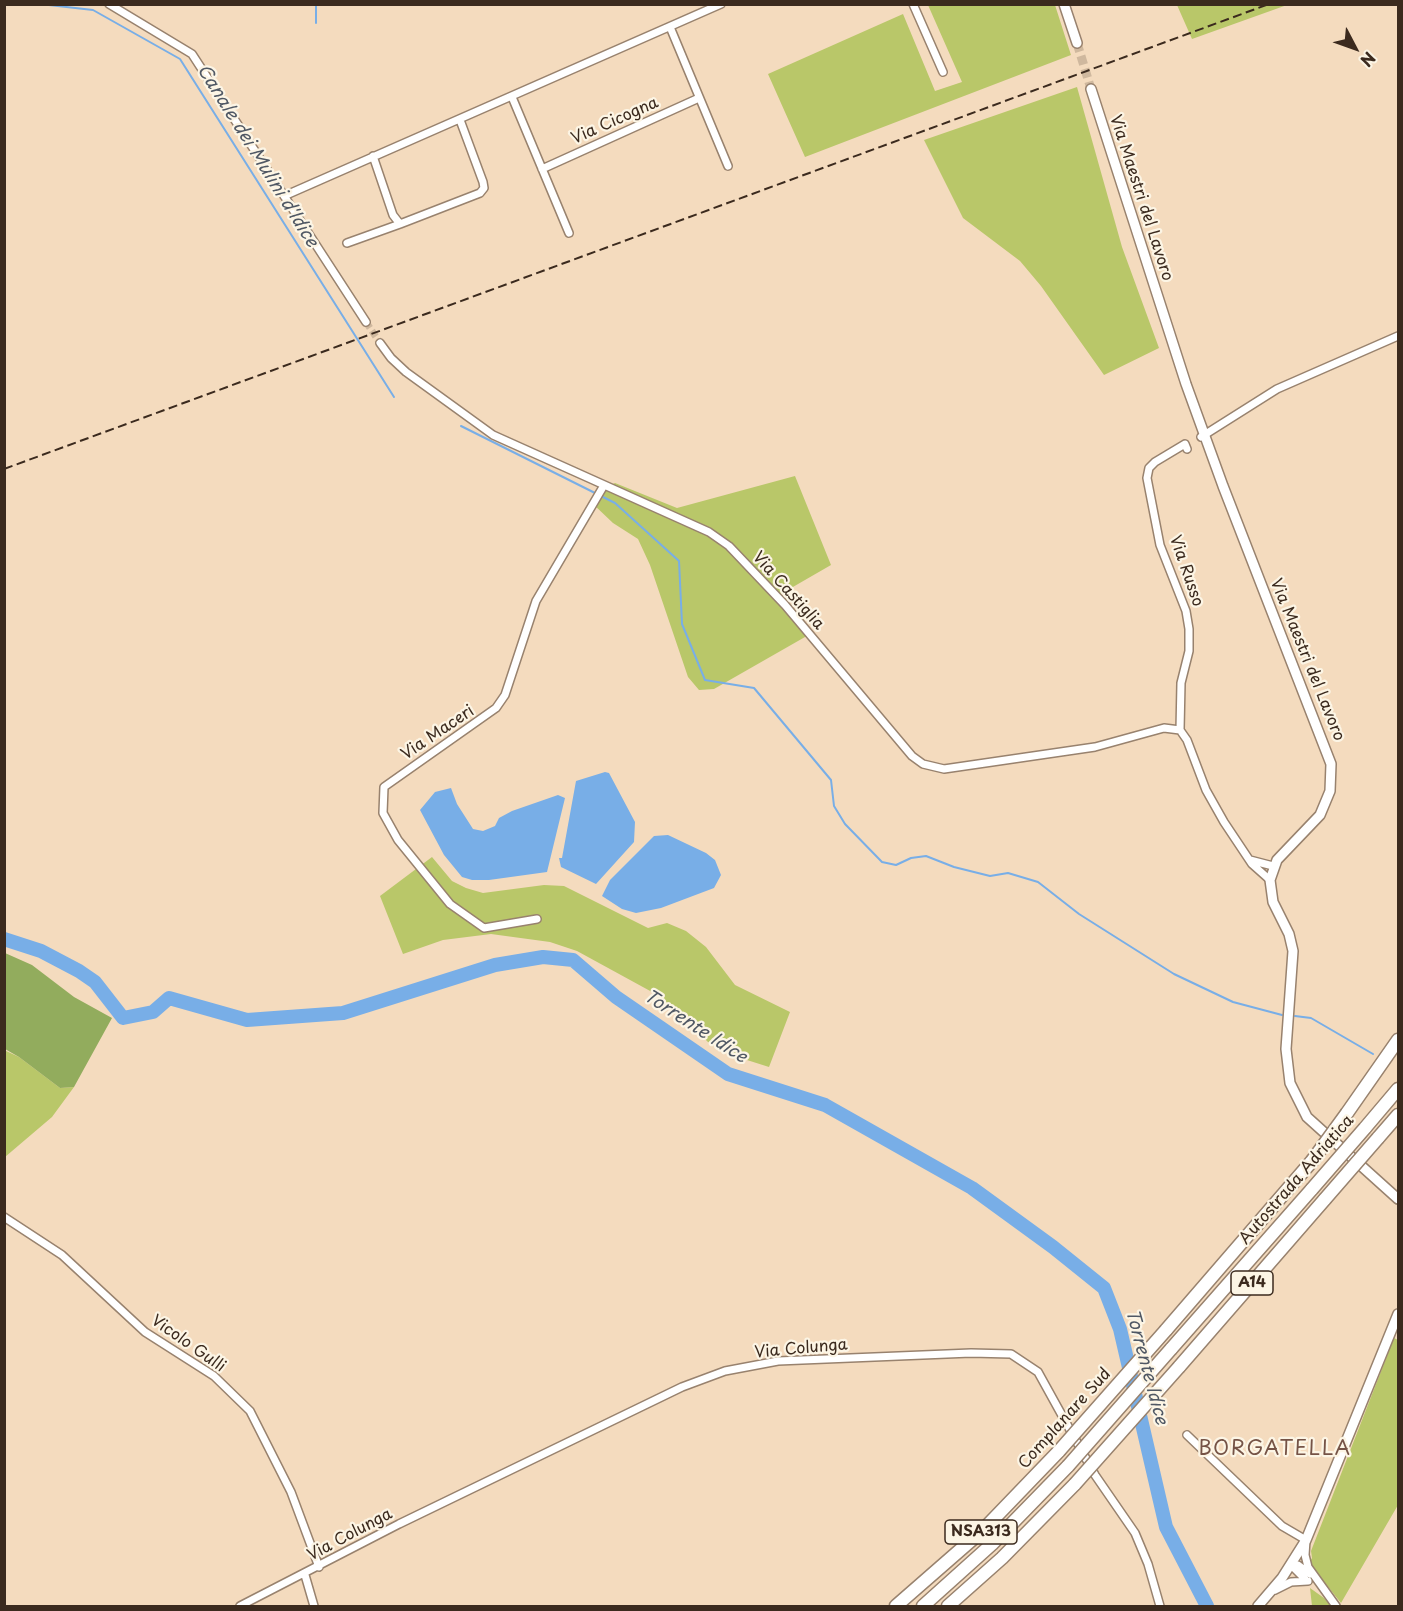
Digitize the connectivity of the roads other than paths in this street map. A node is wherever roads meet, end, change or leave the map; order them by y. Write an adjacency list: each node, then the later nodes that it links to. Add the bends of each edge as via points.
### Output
1 (109, 4): 15 (street, via 192,54)
2 (721, 4): 5 (street)
3 (913, 4): 7 (street)
4 (1064, 4): 6 (street)
5 (670, 27): 9 (street); 10 (street)
6 (1077, 43)
7 (943, 72)
8 (1091, 89): 22 (street, Via Maestri del Lavoro)
9 (512, 97): 11 (street); 14 (street)
10 (699, 98): 13 (street); 14 (street, Via Cicogna)
11 (460, 120): 12 (street); 16 (street, via 484,188 480,193)
12 (373, 156): 15 (street); 16 (street)
13 (728, 165)
14 (542, 169): 17 (street)
15 (284, 196): 19 (street)
16 (400, 224): 18 (street)
17 (569, 233)
18 (347, 243)
19 (366, 322)
20 (1398, 336): 22 (street, via 1277,389)
21 (380, 343): 24 (street, Via Castiglia, via 406,372 493,435)
22 (1203, 436): 27 (street, Via Maestri del Lavoro, via 1331,764 1330,791 1320,815)
23 (1187, 449): 25 (street, Via Russo, via 1185,444 1161,458 1149,468 1147,478 1160,545 1186,611 1189,629 1189,651 1181,683)
24 (600, 492): 25 (street, Via Castiglia, via 708,532 729,546 785,605 912,756 931,768 1095,747 1164,728); 29 (street, Via Maceri, via 536,601 505,695 496,708 384,787 383,813 398,840 450,904 484,927)
25 (1180, 730): 26 (street, Via Russo, via 1212,801)
26 (1248, 858): 27 (street); 28 (street, Via Russo)
27 (1274, 866): 28 (street)
28 (1270, 880): 33 (street, via 1273,902 1292,943 1286,1049 1293,1093 1315,1125)
29 (537, 919)
30 (1398, 1040): 45 (highway, Complanare Sud / NSA313, bridge, via 1312,1161 1059,1451 983,1530)
31 (1398, 1089): 46 (highway, Autostrada Adriatica / A14, bridge, via 1068,1466 992,1544)
32 (1398, 1115): 47 (highway, Autostrada Adriatica / A14, bridge, via 1075,1484)
33 (1398, 1199)
34 (4, 1217): 39 (street, Vicolo Gulli, via 62,1256 145,1332 214,1376 250,1411 291,1492)
35 (1398, 1314): 37 (street)
36 (1187, 1435): 37 (street, via 1282,1526)
37 (1306, 1540): 38 (street); 41 (street)
38 (1291, 1565): 41 (street, via 1302,1567); 42 (street)
39 (319, 1567): 40 (street, Via Colunga); 48 (street, Via Colunga, via 672,1392 725,1371 778,1361 1011,1354 1027,1362 1044,1380 1095,1475 1135,1533)
40 (305, 1575): 43 (street, Via Colunga); 44 (street)
41 (1311, 1579): 42 (street, via 1291,1582); 50 (street)
42 (1269, 1595): 49 (street)
43 (240, 1606)
44 (314, 1606)
45 (896, 1606)
46 (923, 1606)
47 (948, 1606)
48 (1160, 1606)
49 (1258, 1606)
50 (1336, 1606)

